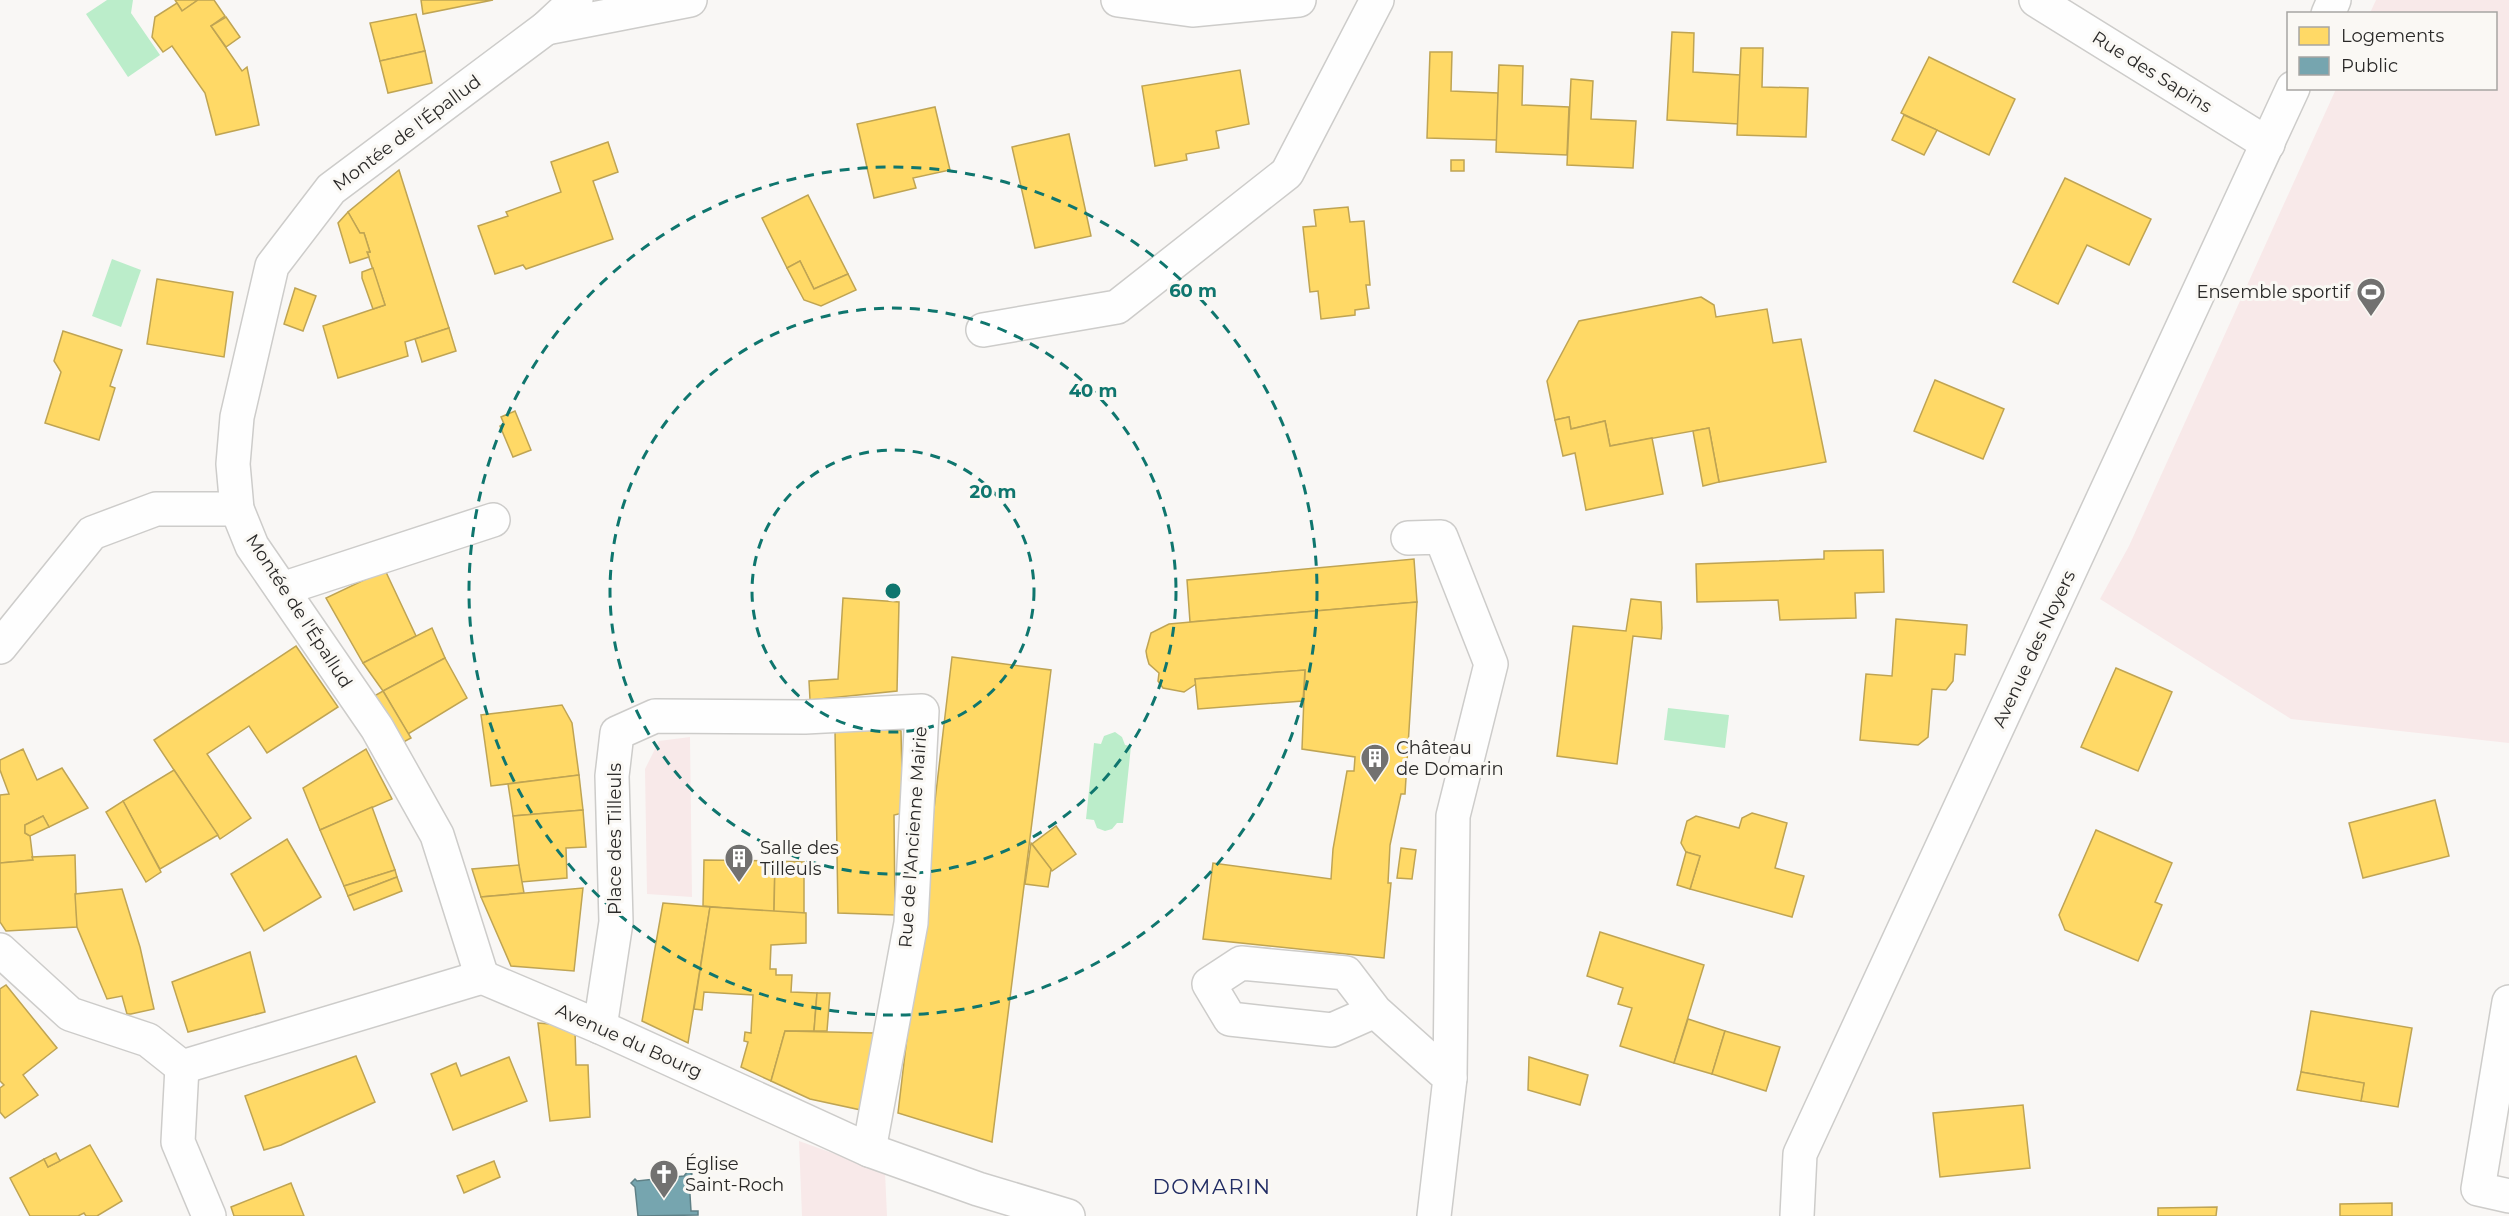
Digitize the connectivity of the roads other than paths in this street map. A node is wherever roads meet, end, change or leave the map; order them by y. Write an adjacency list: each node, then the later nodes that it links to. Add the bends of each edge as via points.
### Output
1 (576, 0): 7 (street, Montée de l'Épallud)
2 (690, 0): 7 (street)
3 (1118, 0): 4 (street, via 1192,10)
4 (1299, 0)
5 (1377, 0): 10 (street, via 1287,173 1117,308)
6 (2036, 0): 9 (street, Rue des Sapins)
7 (546, 28): 11 (street, Montée de l'Épallud, via 331,189 272,266 237,417 233,464)
8 (2292, 90): 9 (street, Avenue des Noyers)
9 (2268, 144): 29 (street, Avenue des Noyers, via 1800,1154)
10 (983, 330)
11 (237, 509): 14 (street, Montée de l'Épallud, via 252,546); 15 (street, via 156,509 92,533)
12 (493, 520): 14 (street)
13 (1408, 538): 23 (street, via 1441,537 1491,664 1453,816)
14 (282, 590): 18 (street, Montée de l'Épallud, via 377,728 437,835)
15 (0, 647)
16 (805, 717): 21 (street, Place des Tilleuls, via 655,716 617,733 612,776 616,922); 24 (street, Rue de l'Ancienne Mairie, via 922,711 911,923)
17 (0, 950): 22 (street, via 70,1014 148,1040)
18 (482, 978): 21 (street, Avenue du Bourg); 22 (street)
19 (2509, 1002): 25 (street, via 2478,1189)
20 (1375, 1011): 23 (street)
21 (600, 1028): 24 (street, Avenue du Bourg)
22 (182, 1067): 26 (street, via 178,1142)
23 (1450, 1078): 28 (street)
24 (869, 1150): 27 (street, Avenue du Bourg)
25 (2509, 1196)
26 (209, 1216)
27 (1068, 1216)
28 (1434, 1216)
29 (1797, 1216)

